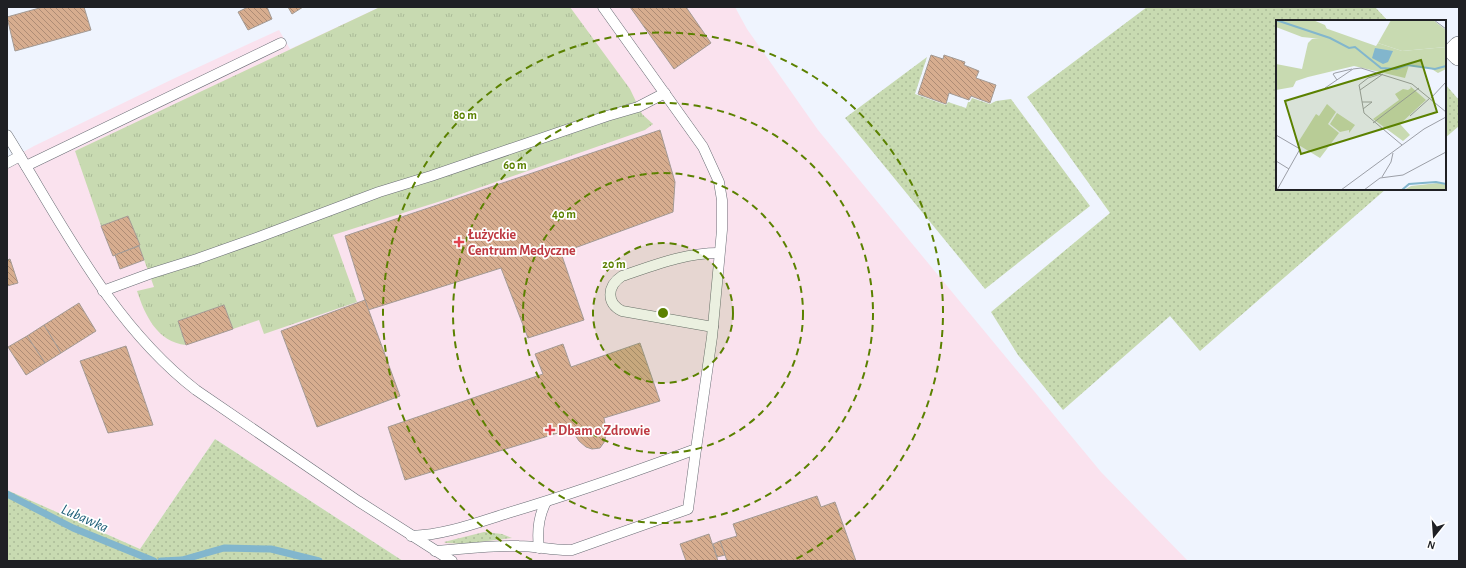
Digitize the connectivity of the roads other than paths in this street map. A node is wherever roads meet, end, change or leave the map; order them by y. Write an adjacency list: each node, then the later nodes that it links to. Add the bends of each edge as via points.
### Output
1 (603, 7): 3 (lane)
2 (281, 43): 7 (lane)
3 (665, 92): 8 (lane, via 703,147 719,182 722,214); 9 (lane, via 638,107 379,192)
4 (7, 135): 5 (lane)
5 (20, 156): 6 (lane); 7 (lane)
6 (7, 163)
7 (26, 166): 9 (lane, via 84,264)
8 (719, 253): 10 (lane); 10 (lane, via 676,258 622,276 615,281 610,296 612,303 622,311)
9 (103, 291): 13 (lane, via 141,339 178,376)
10 (713, 326): 11 (lane)
11 (696, 449): 12 (lane); 14 (lane, via 688,509 581,547 564,550)
12 (546, 502): 13 (lane, via 447,532); 14 (lane, via 538,523)
13 (411, 536): 15 (lane)
14 (539, 548): 15 (lane, via 511,546)
15 (435, 551): 16 (lane)
16 (452, 561)

